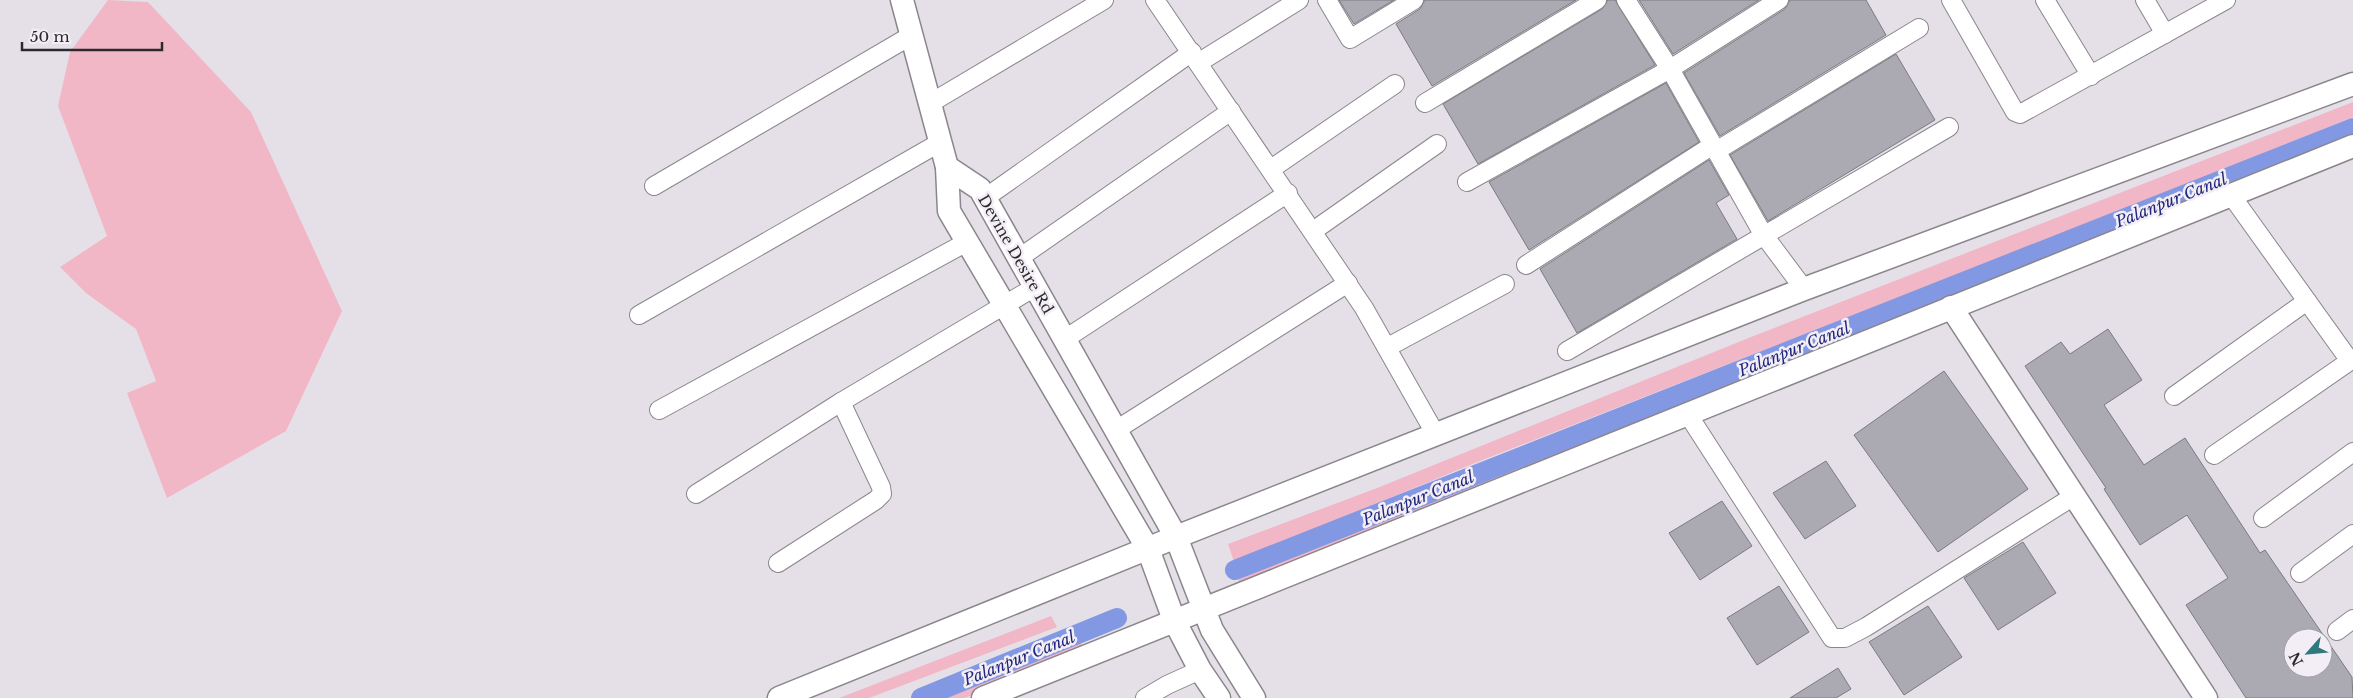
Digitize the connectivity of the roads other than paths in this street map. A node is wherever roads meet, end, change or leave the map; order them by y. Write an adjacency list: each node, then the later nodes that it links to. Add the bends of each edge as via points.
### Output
1 (902, 0): 16 (street)
2 (1104, 0): 23 (street)
3 (1156, 0): 17 (street)
4 (1299, 0): 17 (street)
5 (1327, 0): 6 (street, via 1350,39)
6 (1414, 0)
7 (1597, 0): 22 (street)
8 (1626, 0): 18 (street)
9 (1779, 0): 18 (street)
10 (1952, 0): 19 (street, via 2015,112 2028,111)
11 (2045, 0): 19 (street)
12 (2145, 0): 15 (street)
13 (2226, 0): 15 (street)
14 (1919, 28): 29 (street)
15 (2165, 34): 19 (street)
16 (912, 35): 23 (street); 33 (street)
17 (1195, 58): 24 (street); 36 (street)
18 (1670, 69): 29 (street); 32 (street)
19 (2091, 76)
20 (1395, 84): 31 (street)
21 (2353, 84): 45 (street)
22 (1425, 103)
23 (929, 104): 26 (street)
24 (1231, 111): 31 (street); 40 (street)
25 (1949, 127): 38 (street)
26 (940, 143): 30 (street); 49 (street)
27 (1437, 144): 37 (street)
28 (2353, 146): 35 (street)
29 (1714, 148): 38 (street); 41 (street)
30 (947, 167): 36 (street, Devine Desire Rd, via 980,189); 39 (street, via 950,212)
31 (1271, 169): 34 (street)
32 (1468, 182)
33 (654, 186)
34 (1288, 193): 37 (street); 50 (street)
35 (2231, 195): 46 (street); 48 (street)
36 (985, 198): 40 (street, Devine Desire Rd)
37 (1314, 231): 42 (street)
38 (1763, 234): 45 (street); 52 (street)
39 (967, 242): 47 (street); 56 (street)
40 (1019, 258): 44 (street, Devine Desire Rd)
41 (1526, 264)
42 (1348, 282): 51 (street); 58 (street)
43 (1505, 284): 51 (street)
44 (1036, 287): 47 (street); 50 (street, Devine Desire Rd)
45 (1804, 289): 59 (street)
46 (2306, 301): 53 (street); 54 (street)
47 (1005, 306): 55 (street); 67 (street)
48 (1951, 307): 57 (street); 63 (street)
49 (639, 315)
50 (1065, 339): 58 (street, Devine Desire Rd)
51 (1388, 347): 59 (street)
52 (1567, 351)
53 (2352, 363): 61 (street)
54 (2174, 396)
55 (842, 402): 62 (street); 68 (street, via 882,494)
56 (659, 410)
57 (1687, 414): 63 (street, via 1832,638 1845,638 1866,628); 70 (street)
58 (1116, 430): 66 (street, Devine Desire Rd)
59 (1436, 435): 66 (street)
60 (2353, 452): 64 (street)
61 (2214, 455)
62 (696, 494)
63 (2074, 496): 81 (street)
64 (2263, 518)
65 (2353, 534): 69 (street)
66 (1176, 537): 67 (street); 70 (street, Devine Desire Rd)
67 (1148, 549): 72 (street); 76 (street)
68 (778, 563)
69 (2300, 572)
70 (1203, 609): 72 (street); 80 (street, Devine Desire Rd, via 1212,630)
71 (2353, 619): 73 (street)
72 (1174, 620): 74 (street); 75 (street)
73 (2337, 631)
74 (1200, 670): 78 (street); 79 (street)
75 (1010, 693): 77 (street)
76 (779, 698)
77 (983, 698)
78 (1145, 698)
79 (1219, 698)
80 (1254, 698)
81 (2206, 698)

